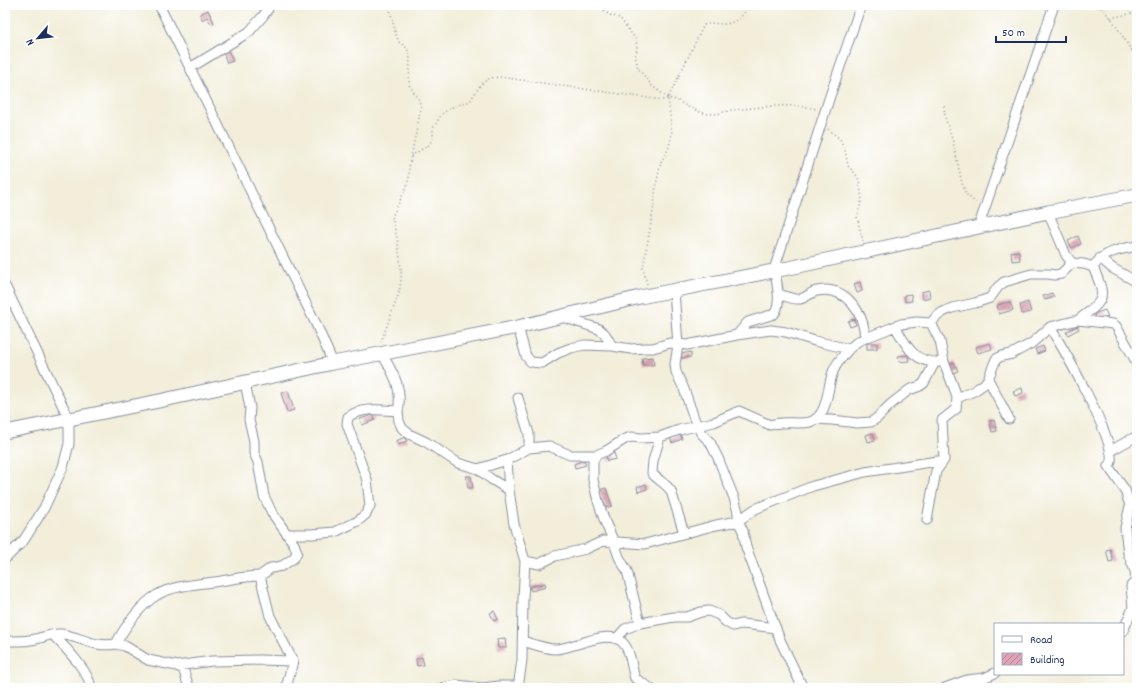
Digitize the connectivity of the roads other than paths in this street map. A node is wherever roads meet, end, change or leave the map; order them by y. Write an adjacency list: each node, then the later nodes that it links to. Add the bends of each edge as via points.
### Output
1 (159, 5): 5 (street)
2 (268, 5): 5 (street, via 264,16 249,32)
3 (862, 5): 13 (street)
4 (1054, 5): 8 (street)
5 (190, 68): 31 (street)
6 (1137, 195): 7 (main road)
7 (1048, 212): 8 (main road); 11 (street, via 1066,255)
8 (978, 228): 13 (main road)
9 (1137, 246): 10 (street)
10 (1100, 258): 12 (street); 14 (street)
11 (1072, 262): 12 (street); 20 (street, via 1061,274 1031,274 1004,282 990,298 952,308)
12 (1093, 267): 19 (street, via 1101,290 1101,299)
13 (774, 270): 16 (main road); 17 (street)
14 (1137, 282)
15 (5, 286): 38 (street)
16 (674, 291): 18 (main road); 26 (street)
17 (779, 294): 24 (street, via 777,312 748,322); 25 (street, via 800,299 816,291 837,293 859,312 865,328)
18 (560, 316): 22 (main road); 27 (street, via 599,329)
19 (1078, 320): 23 (street); 32 (street, via 1116,326)
20 (931, 323): 21 (street, via 917,322); 30 (street, via 940,341)
21 (895, 326): 25 (street); 30 (street, via 914,355 923,361)
22 (518, 327): 27 (street, via 526,356 531,362 542,363 558,353 584,345); 29 (main road)
23 (1050, 327): 33 (street, via 1032,343 996,359); 46 (street, via 1092,404 1106,434)
24 (737, 334): 26 (street); 28 (street, via 771,330 786,332)
25 (865, 338): 28 (street)
26 (678, 345): 27 (street, via 670,343 653,348 632,349); 41 (street, via 676,372)
27 (612, 346)
28 (849, 350): 39 (street, via 837,363 826,402)
29 (382, 354): 31 (main road); 37 (street, via 400,390)
30 (939, 362): 36 (street); 39 (street, via 924,383 908,390 871,422 857,424)
31 (333, 363): 34 (main road)
32 (1137, 363)
33 (988, 379): 36 (street, via 974,391); 40 (street)
34 (245, 382): 38 (main road); 55 (street, via 254,453 264,496 272,513)
35 (518, 398): 45 (street, via 528,434)
36 (957, 398): 49 (street, via 956,409 942,420)
37 (398, 411): 50 (street, via 402,428 409,434 458,462); 55 (street, via 354,412 348,417 347,424 367,480 370,506 366,514 358,521 335,532)
38 (69, 419): 42 (main road); 57 (street, via 70,444 63,467 44,508 24,540)
39 (815, 419): 41 (street, via 810,422 778,422 770,425 739,412)
40 (1009, 419)
41 (697, 426): 44 (street); 53 (street, via 710,442 718,458 734,498)
42 (5, 432)
43 (1137, 436): 46 (street)
44 (660, 437): 47 (street, via 631,437); 54 (street, via 652,473 671,491)
45 (529, 448): 47 (street, via 549,446 570,455); 48 (street)
46 (1110, 452): 62 (street, via 1111,462 1108,466 1125,490 1130,506 1125,528 1126,545 1136,571 1136,581 1131,586 1133,608)
47 (596, 455): 56 (street, via 593,461 593,480 606,526)
48 (508, 460): 50 (street); 51 (street)
49 (944, 460): 52 (street, via 936,471); 53 (street, via 865,472 813,486 755,509)
50 (478, 468): 51 (street)
51 (509, 490): 58 (street, via 514,524)
52 (927, 520)
53 (738, 521): 54 (street); 61 (street)
54 (684, 533): 56 (street, via 645,544)
55 (288, 534): 59 (street, via 296,552 294,558)
56 (614, 542): 58 (street, via 603,541 586,549 555,556 539,564); 60 (street, via 627,570)
57 (5, 559)
58 (525, 561): 66 (street)
59 (260, 576): 67 (street, via 187,586 157,594 146,603); 68 (street, via 270,616)
60 (640, 623): 61 (street, via 687,617 710,611 733,626 741,624); 64 (street, via 625,629)
61 (776, 628): 77 (street)
62 (1124, 629)
63 (53, 635): 65 (street, via 35,639); 67 (street, via 78,638 92,644); 72 (street, via 77,662)
64 (616, 639): 66 (street, via 597,639 554,649); 76 (street, via 622,641 626,649 635,678)
65 (5, 640)
66 (523, 641): 71 (street)
67 (116, 644): 69 (street, via 125,646 148,660)
68 (293, 661): 69 (street, via 212,661); 74 (street)
69 (177, 666): 73 (street, via 183,669 186,683)
70 (994, 673): 78 (street)
71 (518, 687): 75 (street, via 482,688 457,685)
72 (91, 688)
73 (190, 688)
74 (286, 688)
75 (442, 688)
76 (650, 688)
77 (803, 688)
78 (945, 688)

